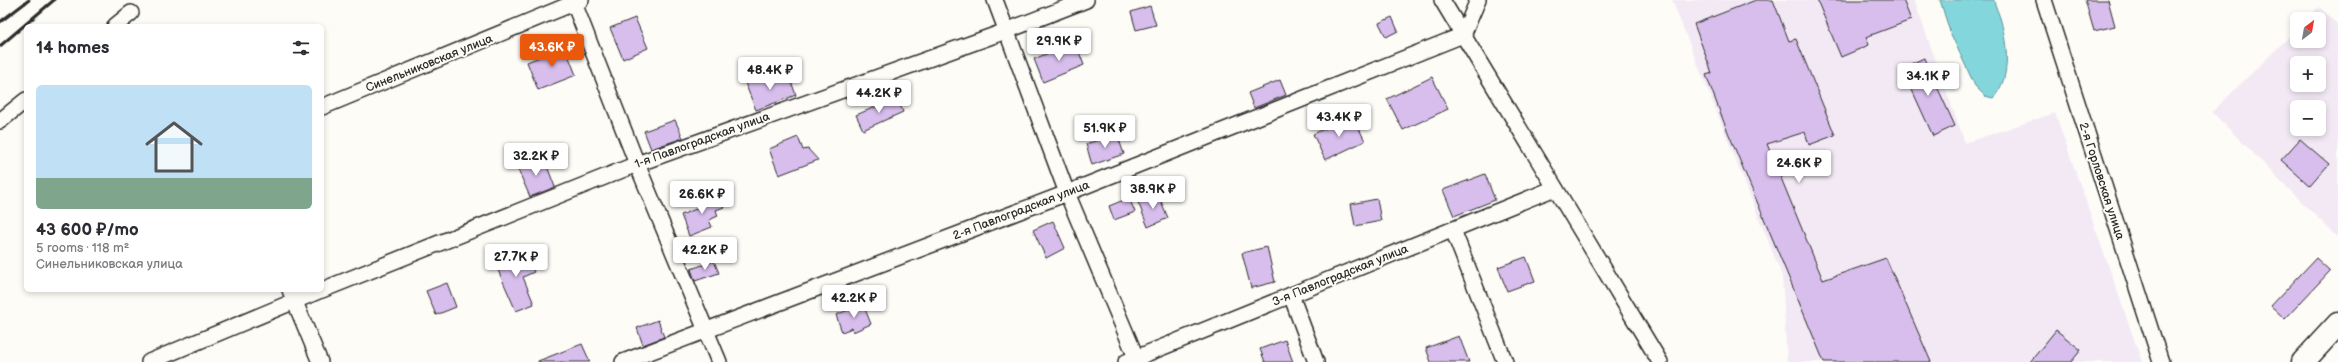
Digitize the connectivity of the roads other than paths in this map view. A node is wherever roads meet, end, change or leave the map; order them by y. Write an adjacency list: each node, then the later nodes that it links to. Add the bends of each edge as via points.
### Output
1 (995, 0): 9 (street)
2 (1086, 0): 9 (street, 1-я Павлоградская улица)
3 (1442, 0): 10 (street)
4 (1478, 0): 10 (street)
5 (2044, 0): 32 (street, 2-я Горловская улица)
6 (577, 2): 12 (street, Синельниковская улица); 14 (street)
7 (131, 13): 8 (street)
8 (117, 24)
9 (1006, 31): 14 (street, 1-я Павлоградская улица); 16 (street)
10 (1463, 35): 15 (street); 16 (street, 2-я Павлоградская улица)
11 (24, 102): 13 (street)
12 (324, 106)
13 (0, 121)
14 (637, 164): 18 (street, 1-я Павлоградская улица); 23 (street)
15 (1555, 188): 17 (street, 3-я Павлоградская улица); 31 (street)
16 (1067, 193): 23 (street, 2-я Павлоградская улица); 24 (street)
17 (1453, 230): 21 (street, 3-я Павлоградская улица); 30 (street)
18 (324, 289)
19 (310, 292): 20 (street, 1-я Павлоградская улица)
20 (293, 295): 25 (street, 1-я Павлоградская улица); 26 (street)
21 (1291, 295): 24 (street, 3-я Павлоградская улица); 29 (street)
22 (2338, 324): 33 (main road)
23 (705, 329): 27 (street, 2-я Павлоградская улица); 28 (street)
24 (1133, 361)
25 (149, 362)
26 (320, 362)
27 (622, 362)
28 (719, 362)
29 (1316, 362)
30 (1505, 362)
31 (1660, 362)
32 (2160, 362)
33 (2303, 362)

